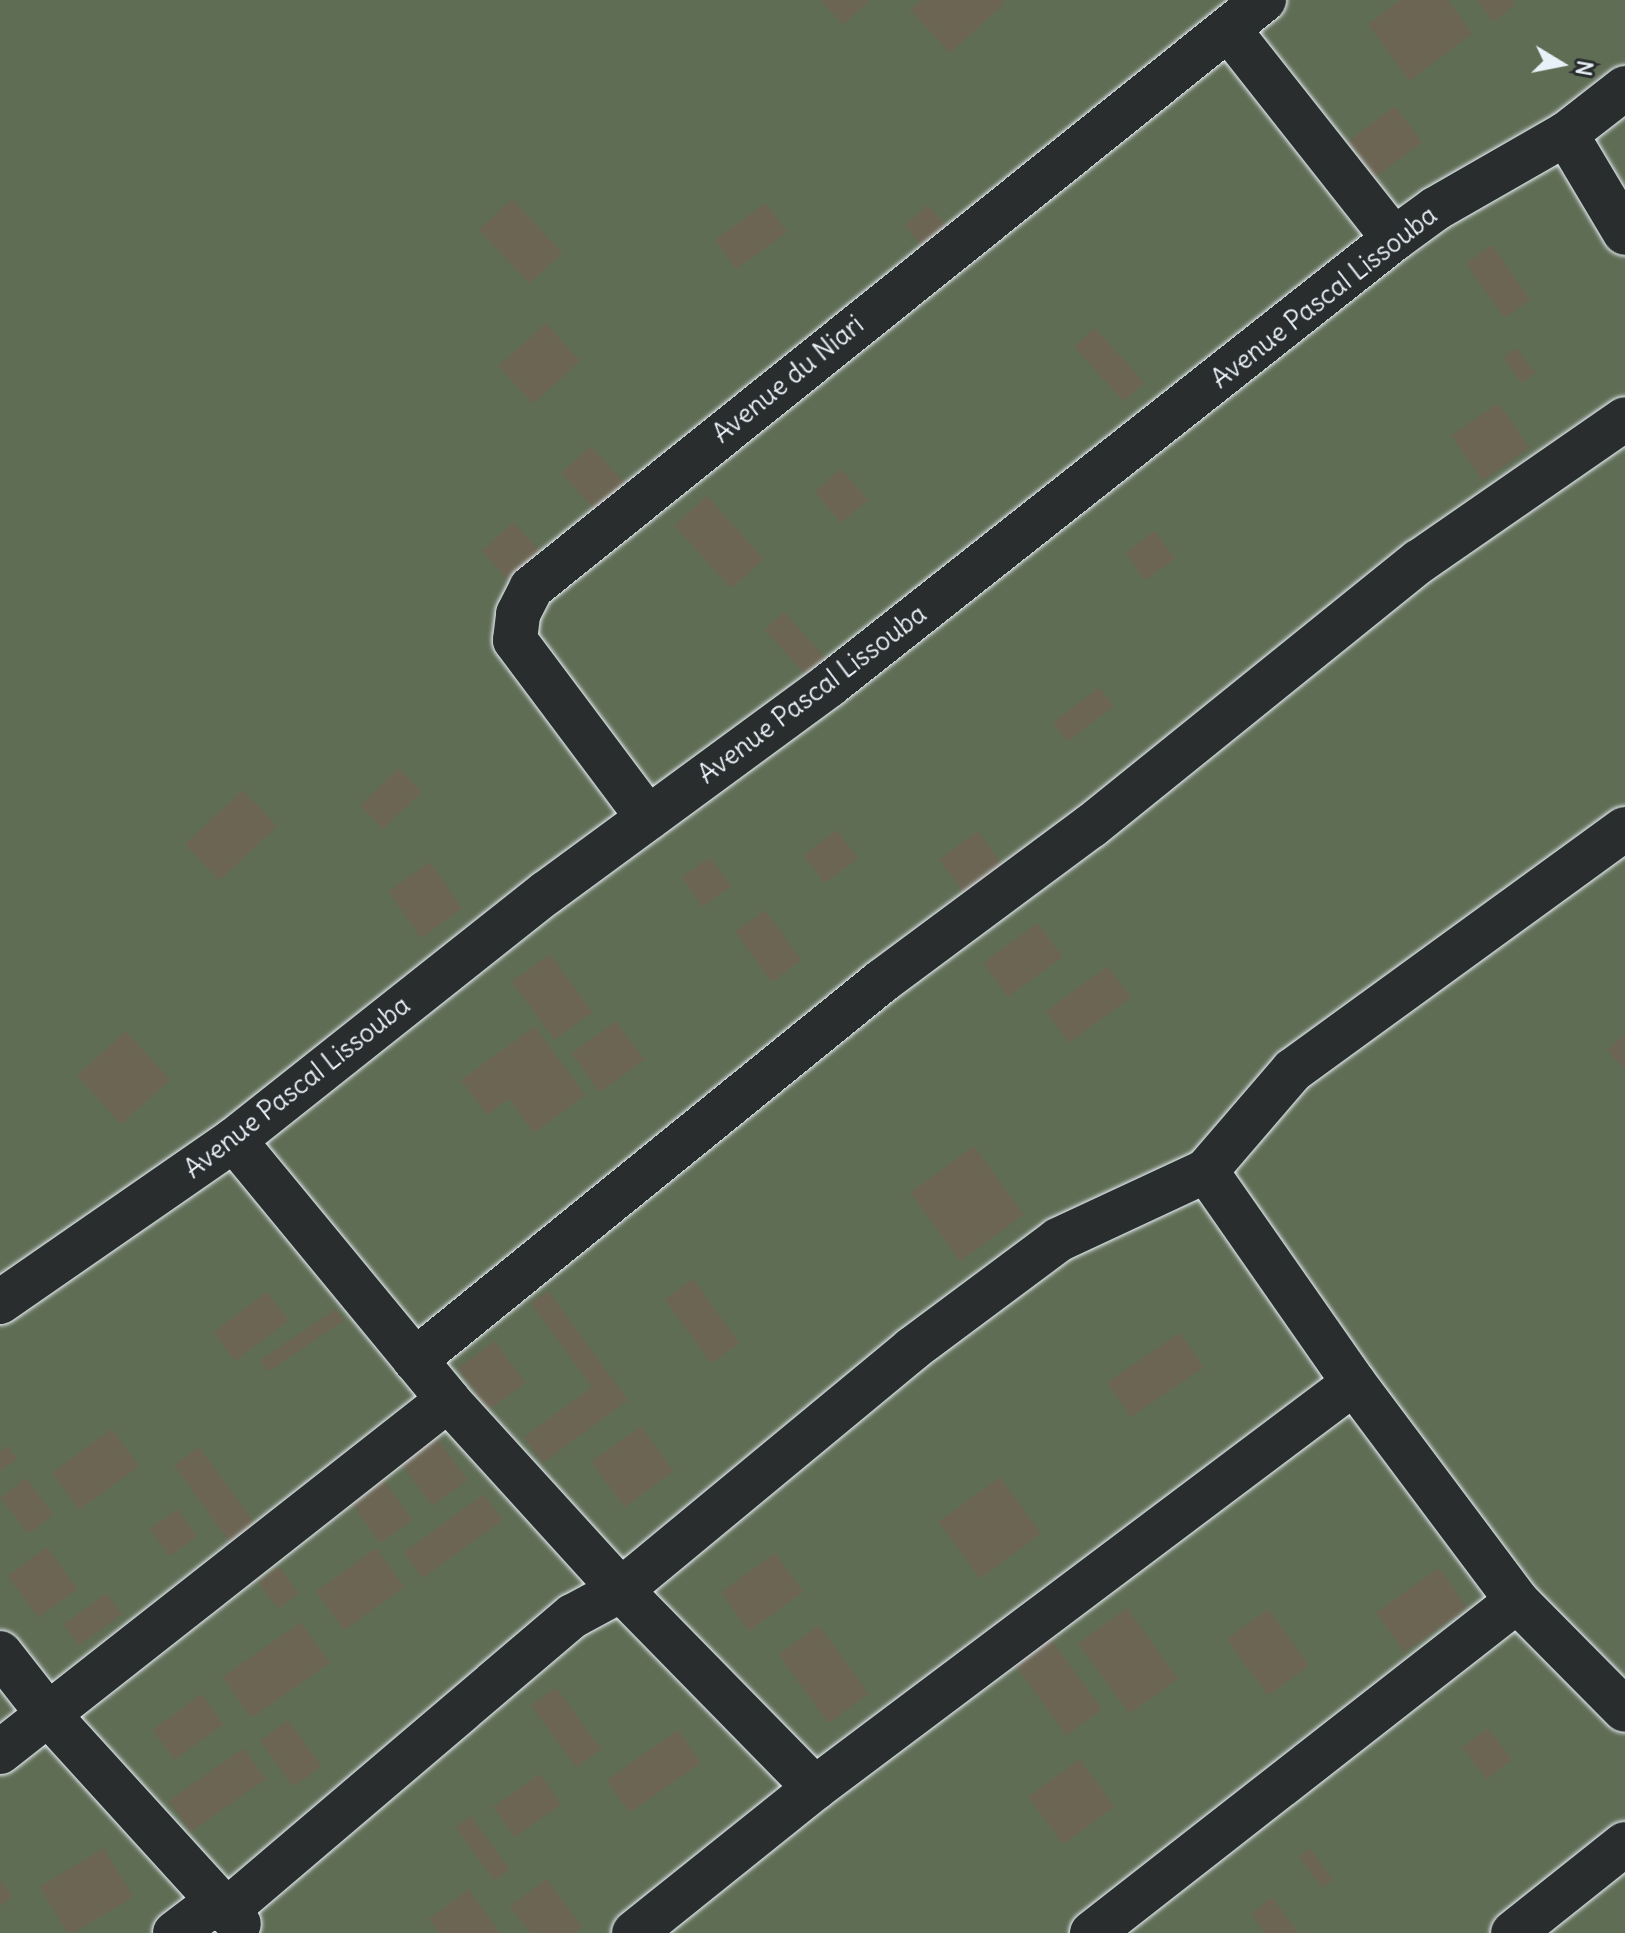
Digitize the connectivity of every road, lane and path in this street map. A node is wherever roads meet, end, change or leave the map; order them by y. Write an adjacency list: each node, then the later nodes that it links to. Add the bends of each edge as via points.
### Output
1 (1264, 0): 2 (street, Avenue du Niari)
2 (1229, 30): 6 (street); 8 (street, Avenue du Niari, via 531,588 518,614 515,640)
3 (1625, 88): 4 (street, Avenue Pascal Lissouba)
4 (1566, 134): 5 (street); 6 (street, Avenue Pascal Lissouba, via 1435,209)
5 (1625, 233)
6 (1394, 239): 8 (street, Avenue Pascal Lissouba, via 829,685)
7 (1625, 419): 13 (street, via 1420,561 1091,826 882,981)
8 (648, 818): 10 (street, Avenue Pascal Lissouba)
9 (1625, 829): 11 (street, via 1293,1070)
10 (234, 1140): 12 (street, Avenue Pascal Lissouba); 13 (street)
11 (1206, 1171): 14 (street); 16 (street, via 1058,1240 912,1349)
12 (0, 1302)
13 (415, 1360): 15 (street)
14 (1354, 1383): 17 (street); 22 (street)
15 (448, 1400): 16 (street); 20 (street)
16 (621, 1590): 22 (street); 24 (street, via 573,1616)
17 (1517, 1601): 19 (street); 27 (street)
18 (0, 1653): 20 (street)
19 (1625, 1710)
20 (47, 1713): 21 (street); 24 (street)
21 (0, 1752)
22 (815, 1788): 26 (street)
23 (1625, 1844): 28 (street)
24 (237, 1922): 25 (street, via 208,1908)
25 (175, 1933)
26 (634, 1933)
27 (1092, 1933)
28 (1513, 1933)

